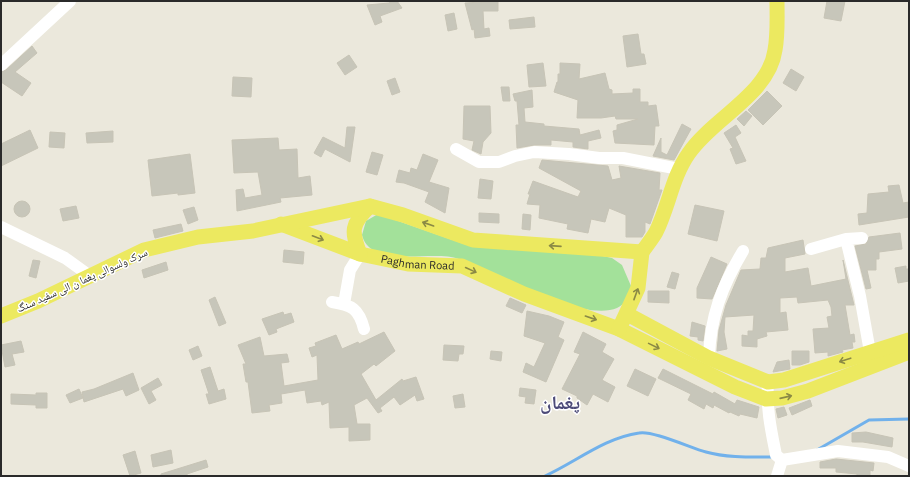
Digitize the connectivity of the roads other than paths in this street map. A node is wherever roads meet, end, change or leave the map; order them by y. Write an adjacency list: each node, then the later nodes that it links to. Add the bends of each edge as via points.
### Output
1 (70, 1): 3 (street)
2 (777, 1): 5 (main road, via 775,51 769,69 758,86 700,139)
3 (1, 65)
4 (456, 150): 5 (street, via 479,162 499,162 534,152 623,158)
5 (679, 169): 13 (main road, via 656,232)
6 (370, 206): 7 (main road, سرک ولسوالی پغما ن الی سفید سنگ); 13 (main road, one-way to 6, via 473,240); 14 (main road, via 353,228)
7 (281, 224): 14 (main road, Paghman Road, one-way to 14); 15 (main road, سرک ولسوالی پغما ن الی سفید سنگ, via 254,231 198,237 144,250)
8 (1, 227): 15 (street, via 65,258)
9 (862, 238): 10 (street)
10 (846, 239): 11 (street); 21 (street)
11 (811, 249)
12 (743, 251): 23 (street, via 719,297 709,344)
13 (642, 252): 16 (main road, one-way to 13, via 638,288)
14 (360, 254): 18 (street, via 350,270 338,303 353,308 360,316); 19 (main road, Paghman Road, one-way to 19, via 408,264 462,266 524,294)
15 (90, 276): 17 (main road, سرک ولسوالی پغما ن الی سفید سنگ)
16 (627, 314): 19 (main road); 23 (main road)
17 (1, 316)
18 (364, 329)
19 (620, 329): 25 (main road, Paghman Road, one-way to 25, via 735,387)
20 (909, 340): 21 (main road)
21 (870, 352): 24 (main road, one-way to 24, via 784,380)
22 (909, 352): 25 (main road, one-way to 22, via 782,398 808,391)
23 (709, 358): 24 (main road)
24 (768, 382): 25 (street)
25 (766, 399): 26 (street, via 776,455)
26 (782, 460): 27 (street, via 838,451 888,457); 28 (street)
27 (909, 466)
28 (777, 476)

